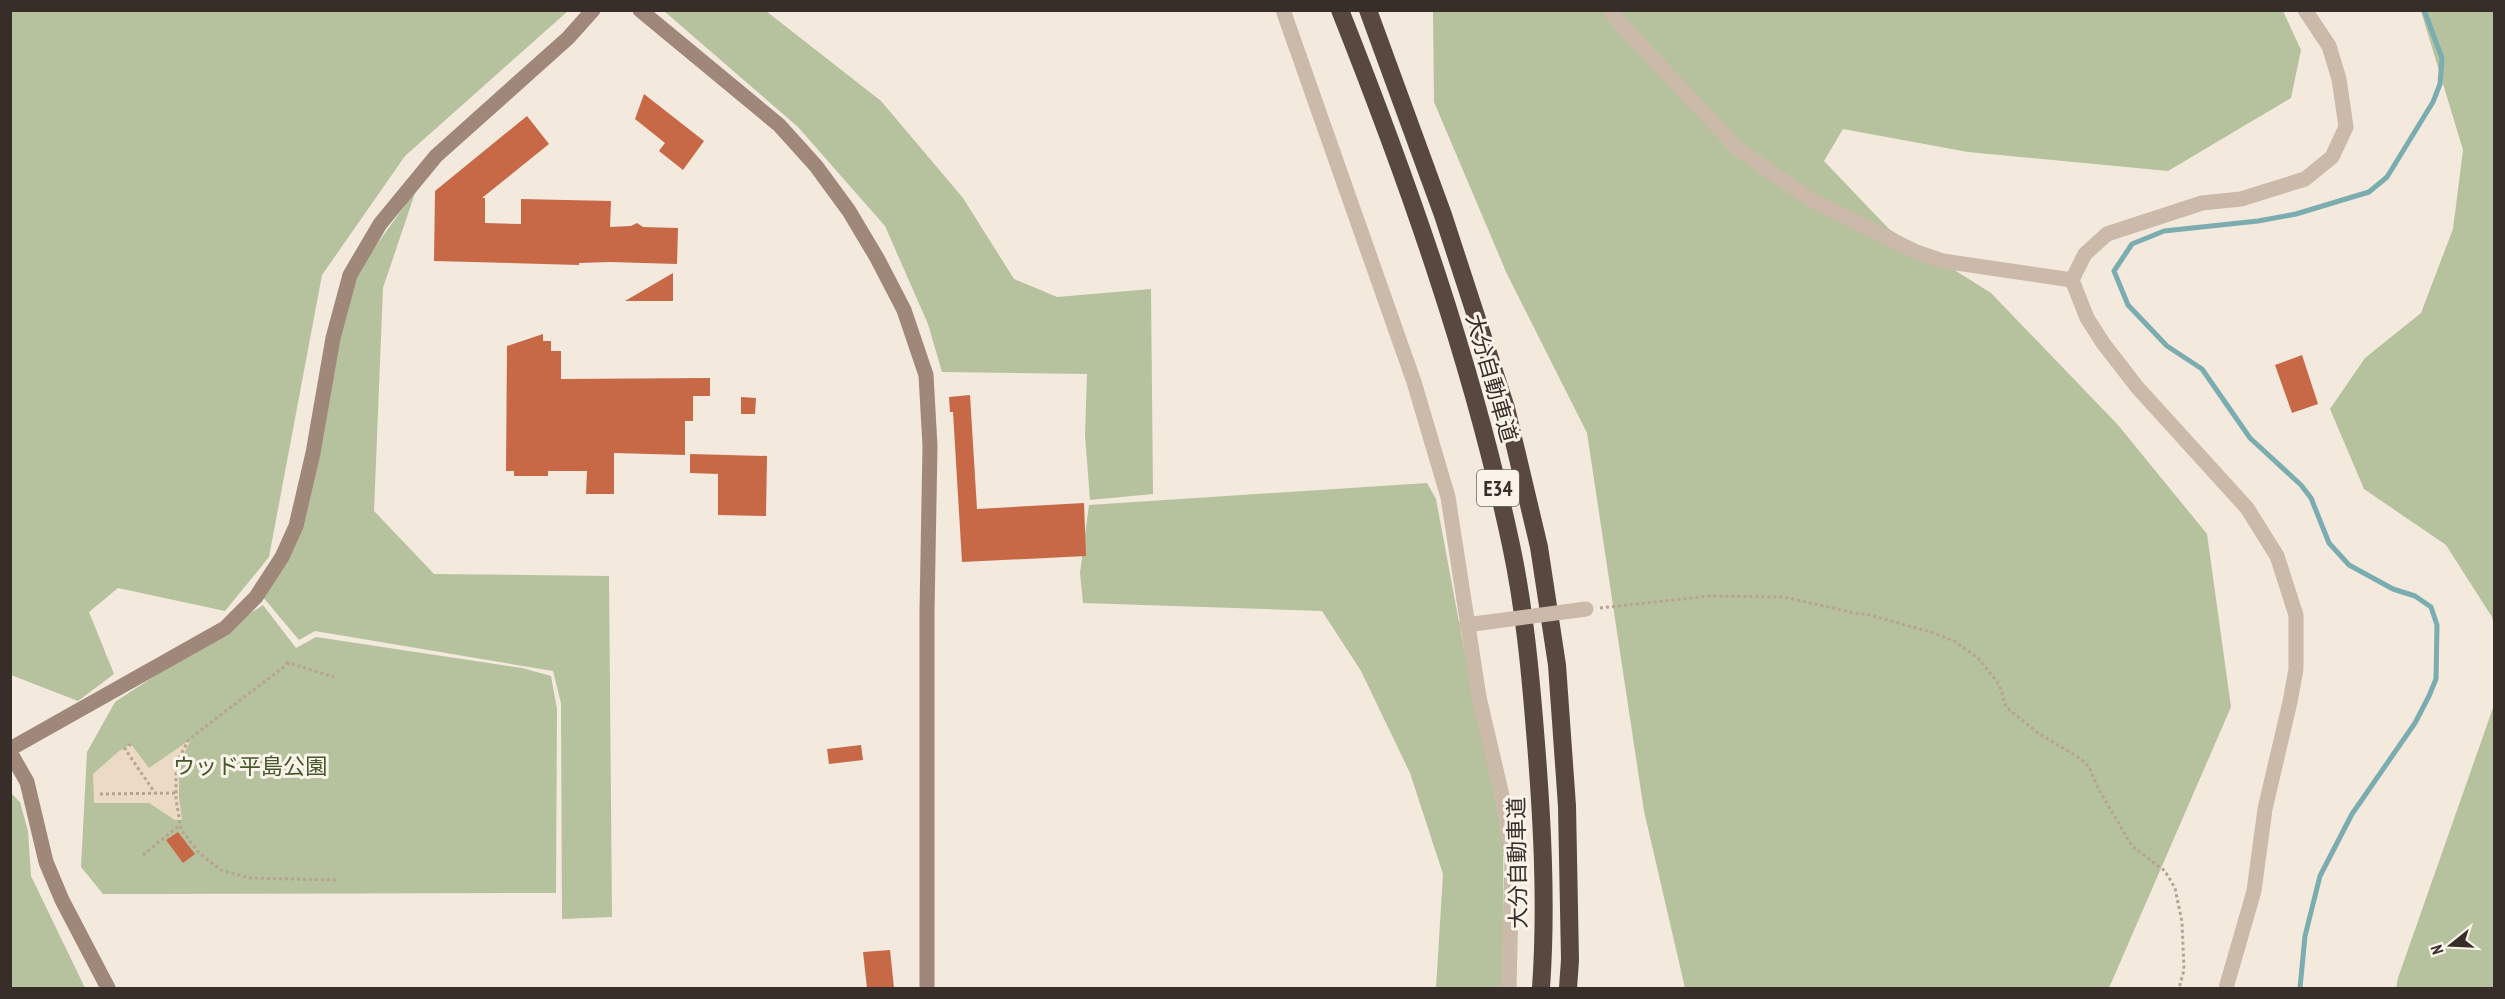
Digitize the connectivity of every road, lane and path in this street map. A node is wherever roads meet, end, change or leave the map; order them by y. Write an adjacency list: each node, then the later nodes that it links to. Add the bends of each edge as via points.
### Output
1 (593, 10): 13 (street, via 568,38 436,156 381,224 350,275 333,338 296,526 282,557 256,597 225,628)
2 (640, 10): 21 (street, via 779,125 816,166 877,258 904,310 926,375 930,446)
3 (1283, 10): 10 (street, via 1388,308 1448,497)
4 (1340, 10): 23 (highway, 大分自動車道 / E34, via 1423,233 1480,414 1512,547 1530,668 1541,806)
5 (1368, 10): 24 (highway, 大分自動車道 / E34, via 1443,215 1502,396 1539,547 1557,665 1567,806)
6 (1611, 10): 8 (street, via 1738,149 1810,199 1914,251 1943,261)
7 (2305, 10): 8 (street, via 2329,46 2339,79 2346,127 2332,157 2304,179 2241,199 2202,203 2107,234 2085,254)
8 (2072, 280): 26 (street, via 2103,343 2137,387 2247,508 2277,556 2296,615 2296,669 2290,702 2265,809 2254,891)
9 (1586, 609): 10 (street, bridge); 25 (path, via 1710,596 1784,597 1866,614 1954,641 1978,658 1999,684 2006,707 2089,767 2132,846 2165,871 2175,888 2182,922 2184,969)
10 (1466, 625): 22 (street, via 1512,861)
11 (334, 677): 15 (path, via 287,662 189,739 176,764)
12 (131, 744): 14 (path, via 125,749)
13 (10, 750): 20 (street, via 27,782 46,862)
14 (155, 793): 15 (path); 16 (path)
15 (176, 793): 17 (path)
16 (100, 794)
17 (180, 825): 18 (path); 19 (path, via 199,853 221,870 250,878)
18 (143, 855)
19 (336, 880)
20 (108, 988)
21 (927, 988)
22 (1509, 988)
23 (1541, 988)
24 (1568, 988)
25 (2179, 988)
26 (2226, 988)

